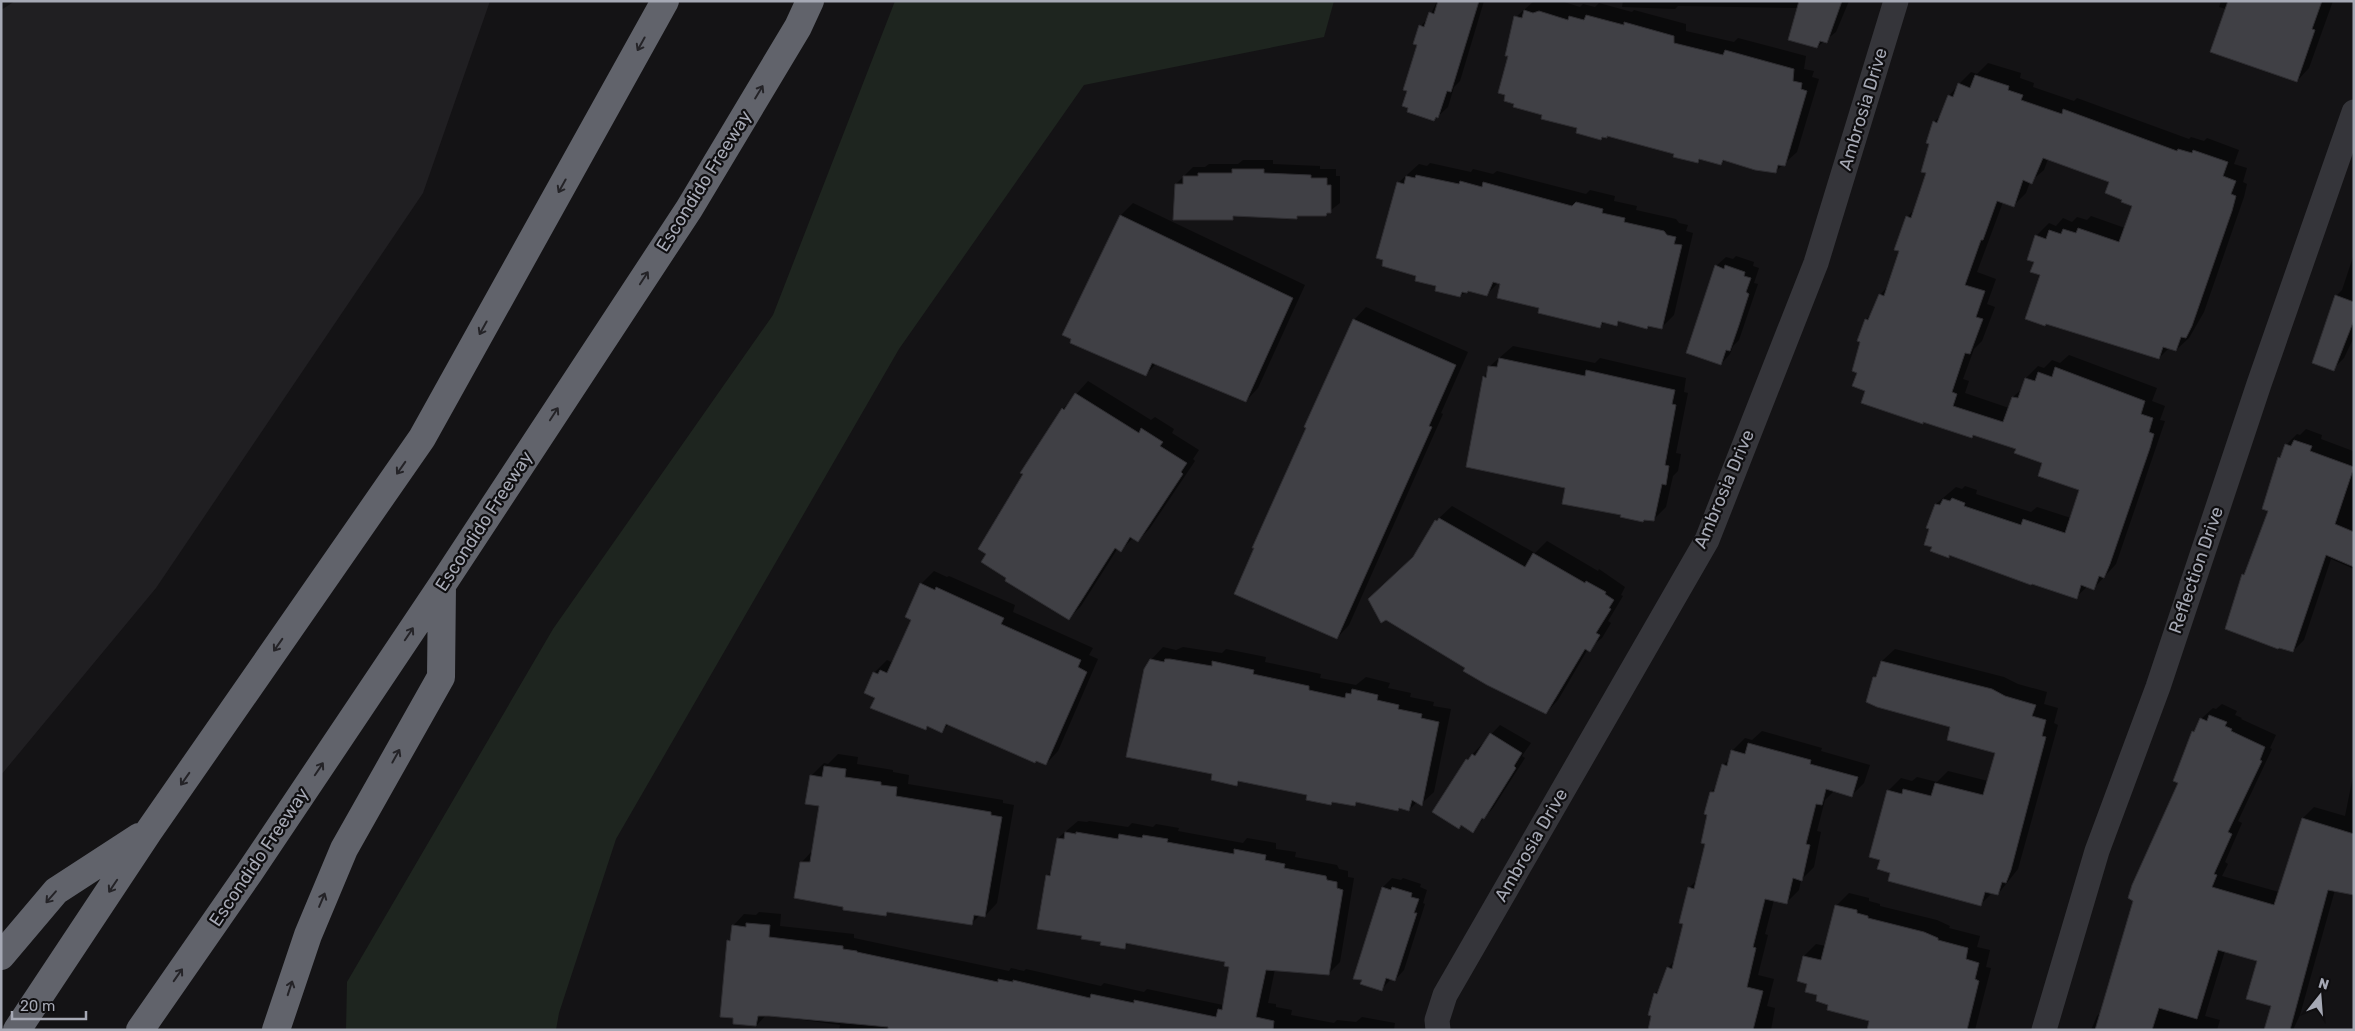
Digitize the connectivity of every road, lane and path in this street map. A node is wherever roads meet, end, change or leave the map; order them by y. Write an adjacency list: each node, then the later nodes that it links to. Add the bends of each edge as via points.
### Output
1 (665, 1): 6 (highway, one-way to 6, via 422,438)
2 (810, 1): 5 (highway, Escondido Freeway, one-way to 2, via 689,209 798,27)
3 (1896, 1): 11 (street, Ambrosia Drive, via 1816,263 1706,540 1445,995 1437,1020)
4 (2354, 112): 12 (street, Reflection Drive, via 2158,687 2097,851)
5 (442, 585): 9 (highway, Escondido Freeway, one-way to 5); 10 (highway, one-way to 5, via 308,935 344,849 441,677)
6 (149, 831): 7 (highway, one-way to 7, via 56,891); 8 (highway, one-way to 8)
7 (1, 956)
8 (18, 1030)
9 (140, 1030)
10 (276, 1030)
11 (1438, 1030)
12 (2044, 1030)

